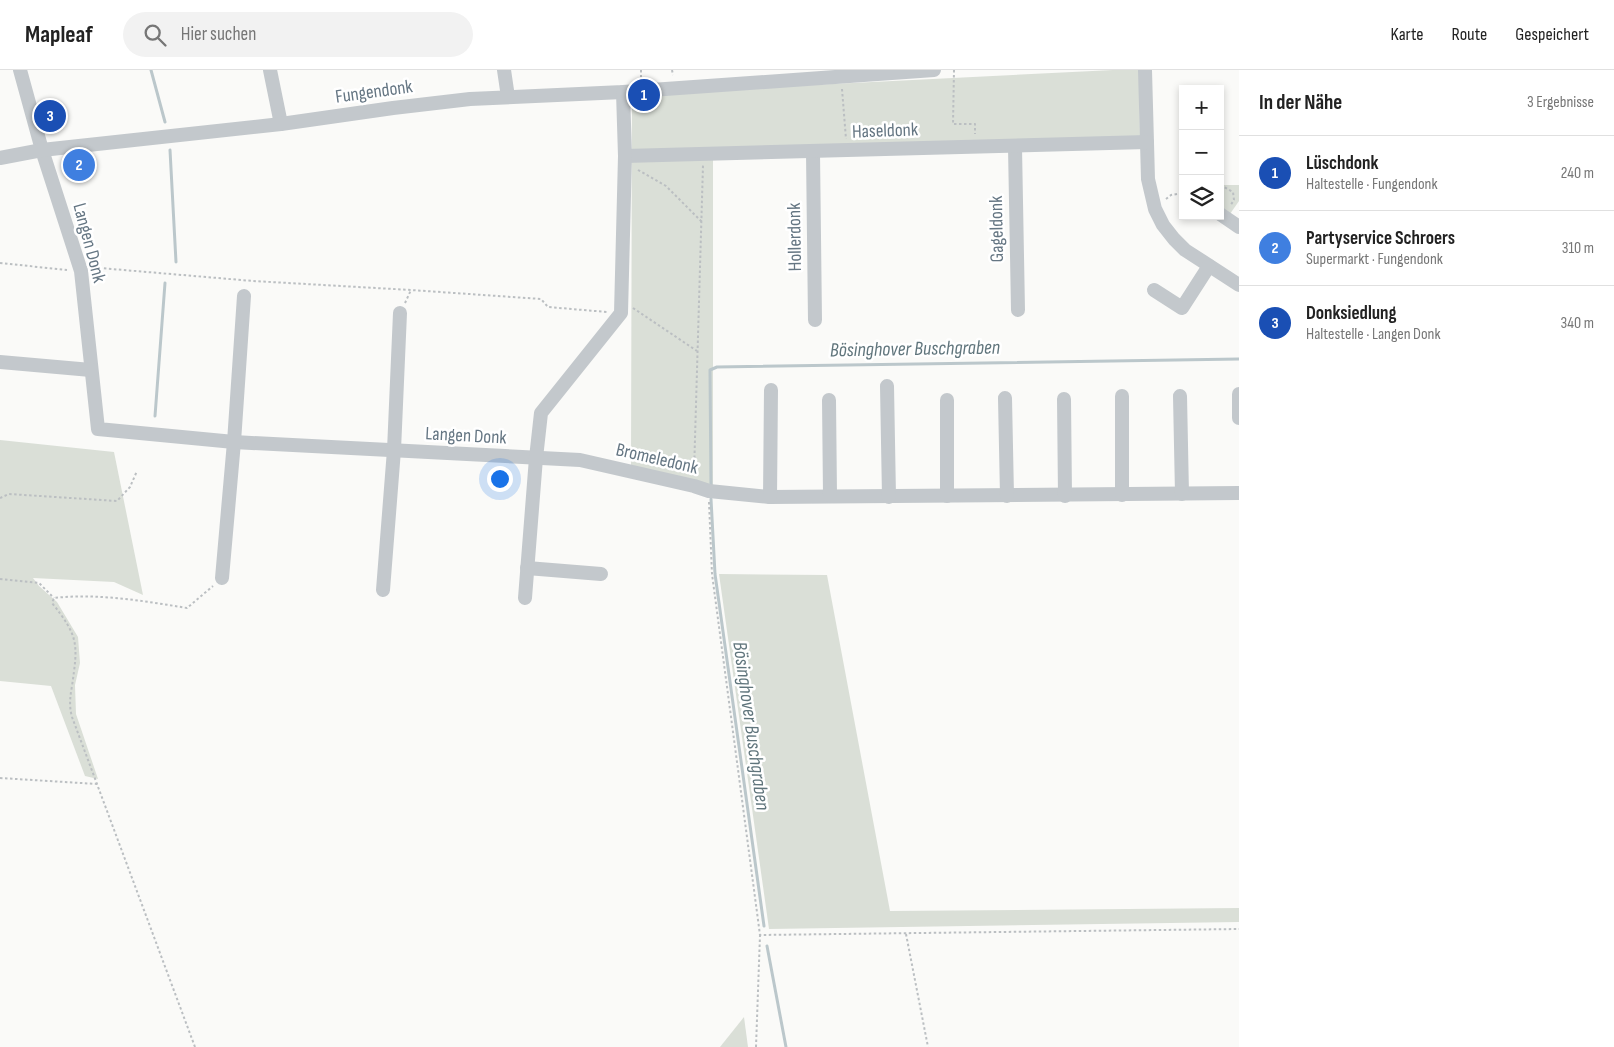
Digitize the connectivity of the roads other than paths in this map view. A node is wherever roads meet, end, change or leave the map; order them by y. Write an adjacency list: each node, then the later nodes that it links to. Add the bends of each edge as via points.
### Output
1 (20, 70): 12 (street, Langen Donk)
2 (270, 70): 9 (street)
3 (504, 70): 8 (street)
4 (934, 70): 6 (street, Fungendonk, via 842,76)
5 (1145, 70): 10 (street)
6 (811, 74): 7 (street, Fungendonk)
7 (623, 92): 8 (street, Fungendonk); 15 (street)
8 (508, 96): 9 (street, Fungendonk)
9 (281, 124): 12 (street, Fungendonk)
10 (1147, 142): 11 (street, Haseldonk); 18 (street, via 1148,179 1155,209 1174,239)
11 (1015, 147): 13 (street, Haseldonk); 22 (street, Gageldonk)
12 (42, 150): 14 (street, Fungendonk); 26 (street, Langen Donk, via 81,271)
13 (813, 152): 15 (street, Haseldonk); 24 (street, Hollerdonk)
14 (0, 158)
15 (625, 160): 39 (street, via 622,313 541,413)
16 (1224, 216): 17 (street)
17 (1239, 227)
18 (1209, 266): 19 (street); 20 (street, via 1186,311)
19 (1239, 285)
20 (1154, 290)
21 (244, 296): 37 (street)
22 (1018, 310)
23 (400, 312): 38 (street)
24 (815, 320)
25 (0, 362): 26 (street)
26 (91, 370): 37 (street, Langen Donk, via 98,429)
27 (887, 386): 48 (street)
28 (771, 390): 47 (street)
29 (1239, 394): 36 (street)
30 (1122, 396): 42 (street)
31 (1180, 396): 41 (street)
32 (1005, 398): 45 (street)
33 (1064, 399): 46 (street)
34 (829, 400): 43 (street)
35 (947, 400): 44 (street)
36 (1239, 418)
37 (234, 442): 38 (street, Langen Donk); 51 (street)
38 (394, 450): 39 (street, Langen Donk); 52 (street)
39 (536, 458): 47 (street, Bromeledonk, via 580,460 709,491); 49 (street)
40 (1239, 493): 41 (street, Bromeledonk)
41 (1182, 494): 42 (street, Bromeledonk)
42 (1122, 495): 46 (street, Bromeledonk)
43 (830, 496): 47 (street, Bromeledonk); 48 (street, Bromeledonk)
44 (948, 496): 45 (street, Bromeledonk); 48 (street, Bromeledonk)
45 (1007, 496): 46 (street, Bromeledonk)
46 (1065, 496)
47 (770, 497)
48 (889, 497)
49 (527, 568): 50 (street); 53 (street)
50 (601, 574)
51 (222, 578)
52 (382, 590)
53 (525, 598)

